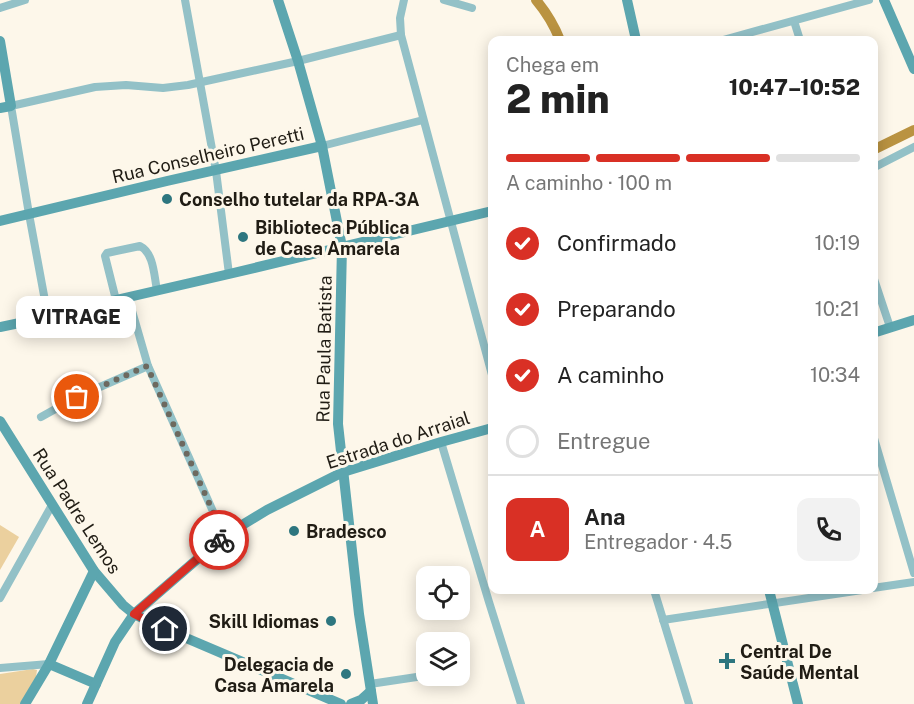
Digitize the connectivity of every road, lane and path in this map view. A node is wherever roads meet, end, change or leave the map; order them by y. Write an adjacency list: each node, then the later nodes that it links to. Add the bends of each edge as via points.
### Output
1 (25, 0): 9 (street)
2 (185, 0): 19 (street)
3 (278, 0): 17 (street, Rua Paula Batista)
4 (404, 0): 12 (street)
5 (444, 0): 10 (street)
6 (627, 0): 13 (street)
7 (869, 0): 11 (street)
8 (884, 0): 18 (street)
9 (0, 8)
10 (472, 8)
11 (794, 21): 14 (street); 15 (street)
12 (401, 35): 17 (street); 22 (street)
13 (635, 36)
14 (738, 36)
15 (799, 36)
16 (0, 41): 20 (street)
17 (298, 61): 19 (street); 23 (street, Rua Paula Batista)
18 (914, 69)
19 (200, 82): 20 (street, via 179,87 94,87); 26 (street)
20 (11, 106): 21 (street); 28 (street)
21 (0, 108)
22 (423, 120): 23 (street, Rua Conselheiro Peretti); 30 (street)
23 (322, 146): 26 (street, Rua Conselheiro Peretti); 31 (street, Rua Paula Batista)
24 (914, 147): 25 (street)
25 (878, 165)
26 (216, 171): 28 (street, Rua Conselheiro Peretti); 32 (street)
27 (488, 212): 30 (street)
28 (29, 214): 29 (street, Rua Conselheiro Peretti); 37 (street)
29 (0, 221)
30 (451, 221): 31 (street); 42 (street)
31 (342, 246): 32 (street); 49 (street, Rua Paula Batista, via 338,424)
32 (229, 274): 33 (street)
33 (157, 290): 35 (street); 36 (street, via 150,255 144,247 107,253)
34 (878, 291): 40 (street)
35 (128, 297): 36 (street); 43 (street)
36 (116, 300): 37 (street)
37 (48, 317): 39 (street)
38 (914, 320): 40 (street)
39 (0, 327)
40 (890, 327): 41 (street)
41 (878, 331)
42 (488, 360)
43 (147, 366): 44 (street); 51 (street)
44 (41, 417)
45 (0, 420): 50 (street, Rua Padre Lemos)
46 (488, 429): 47 (street, Estrada do Arraial)
47 (441, 442): 49 (street, Estrada do Arraial); 73 (street)
48 (878, 452): 53 (street)
49 (343, 472): 51 (street, Estrada do Arraial); 67 (street, Rua Paula Batista)
50 (52, 505): 52 (street, Rua Padre Lemos); 59 (street)
51 (224, 536): 61 (street, Estrada do Arraial)
52 (94, 571): 61 (street, Rua Padre Lemos); 63 (street)
53 (914, 573)
54 (914, 582): 55 (street)
55 (878, 587)
56 (655, 594): 62 (street)
57 (770, 594): 60 (street)
58 (832, 594): 60 (street)
59 (0, 598)
60 (772, 602): 62 (street); 75 (street)
61 (134, 614): 66 (street, Estrada do Arraial, via 115,642); 70 (street, Rua Padre Lemos)
62 (663, 620): 74 (street)
63 (49, 664): 64 (street); 66 (street); 68 (street)
64 (0, 668)
65 (416, 678): 67 (street)
66 (96, 684): 69 (street, Estrada do Arraial)
67 (371, 688): 71 (street, via 361,700); 72 (street, Rua Paula Batista)
68 (25, 704)
69 (87, 704)
70 (342, 704)
71 (351, 704)
72 (373, 704)
73 (521, 704)
74 (689, 704)
75 (798, 704)

